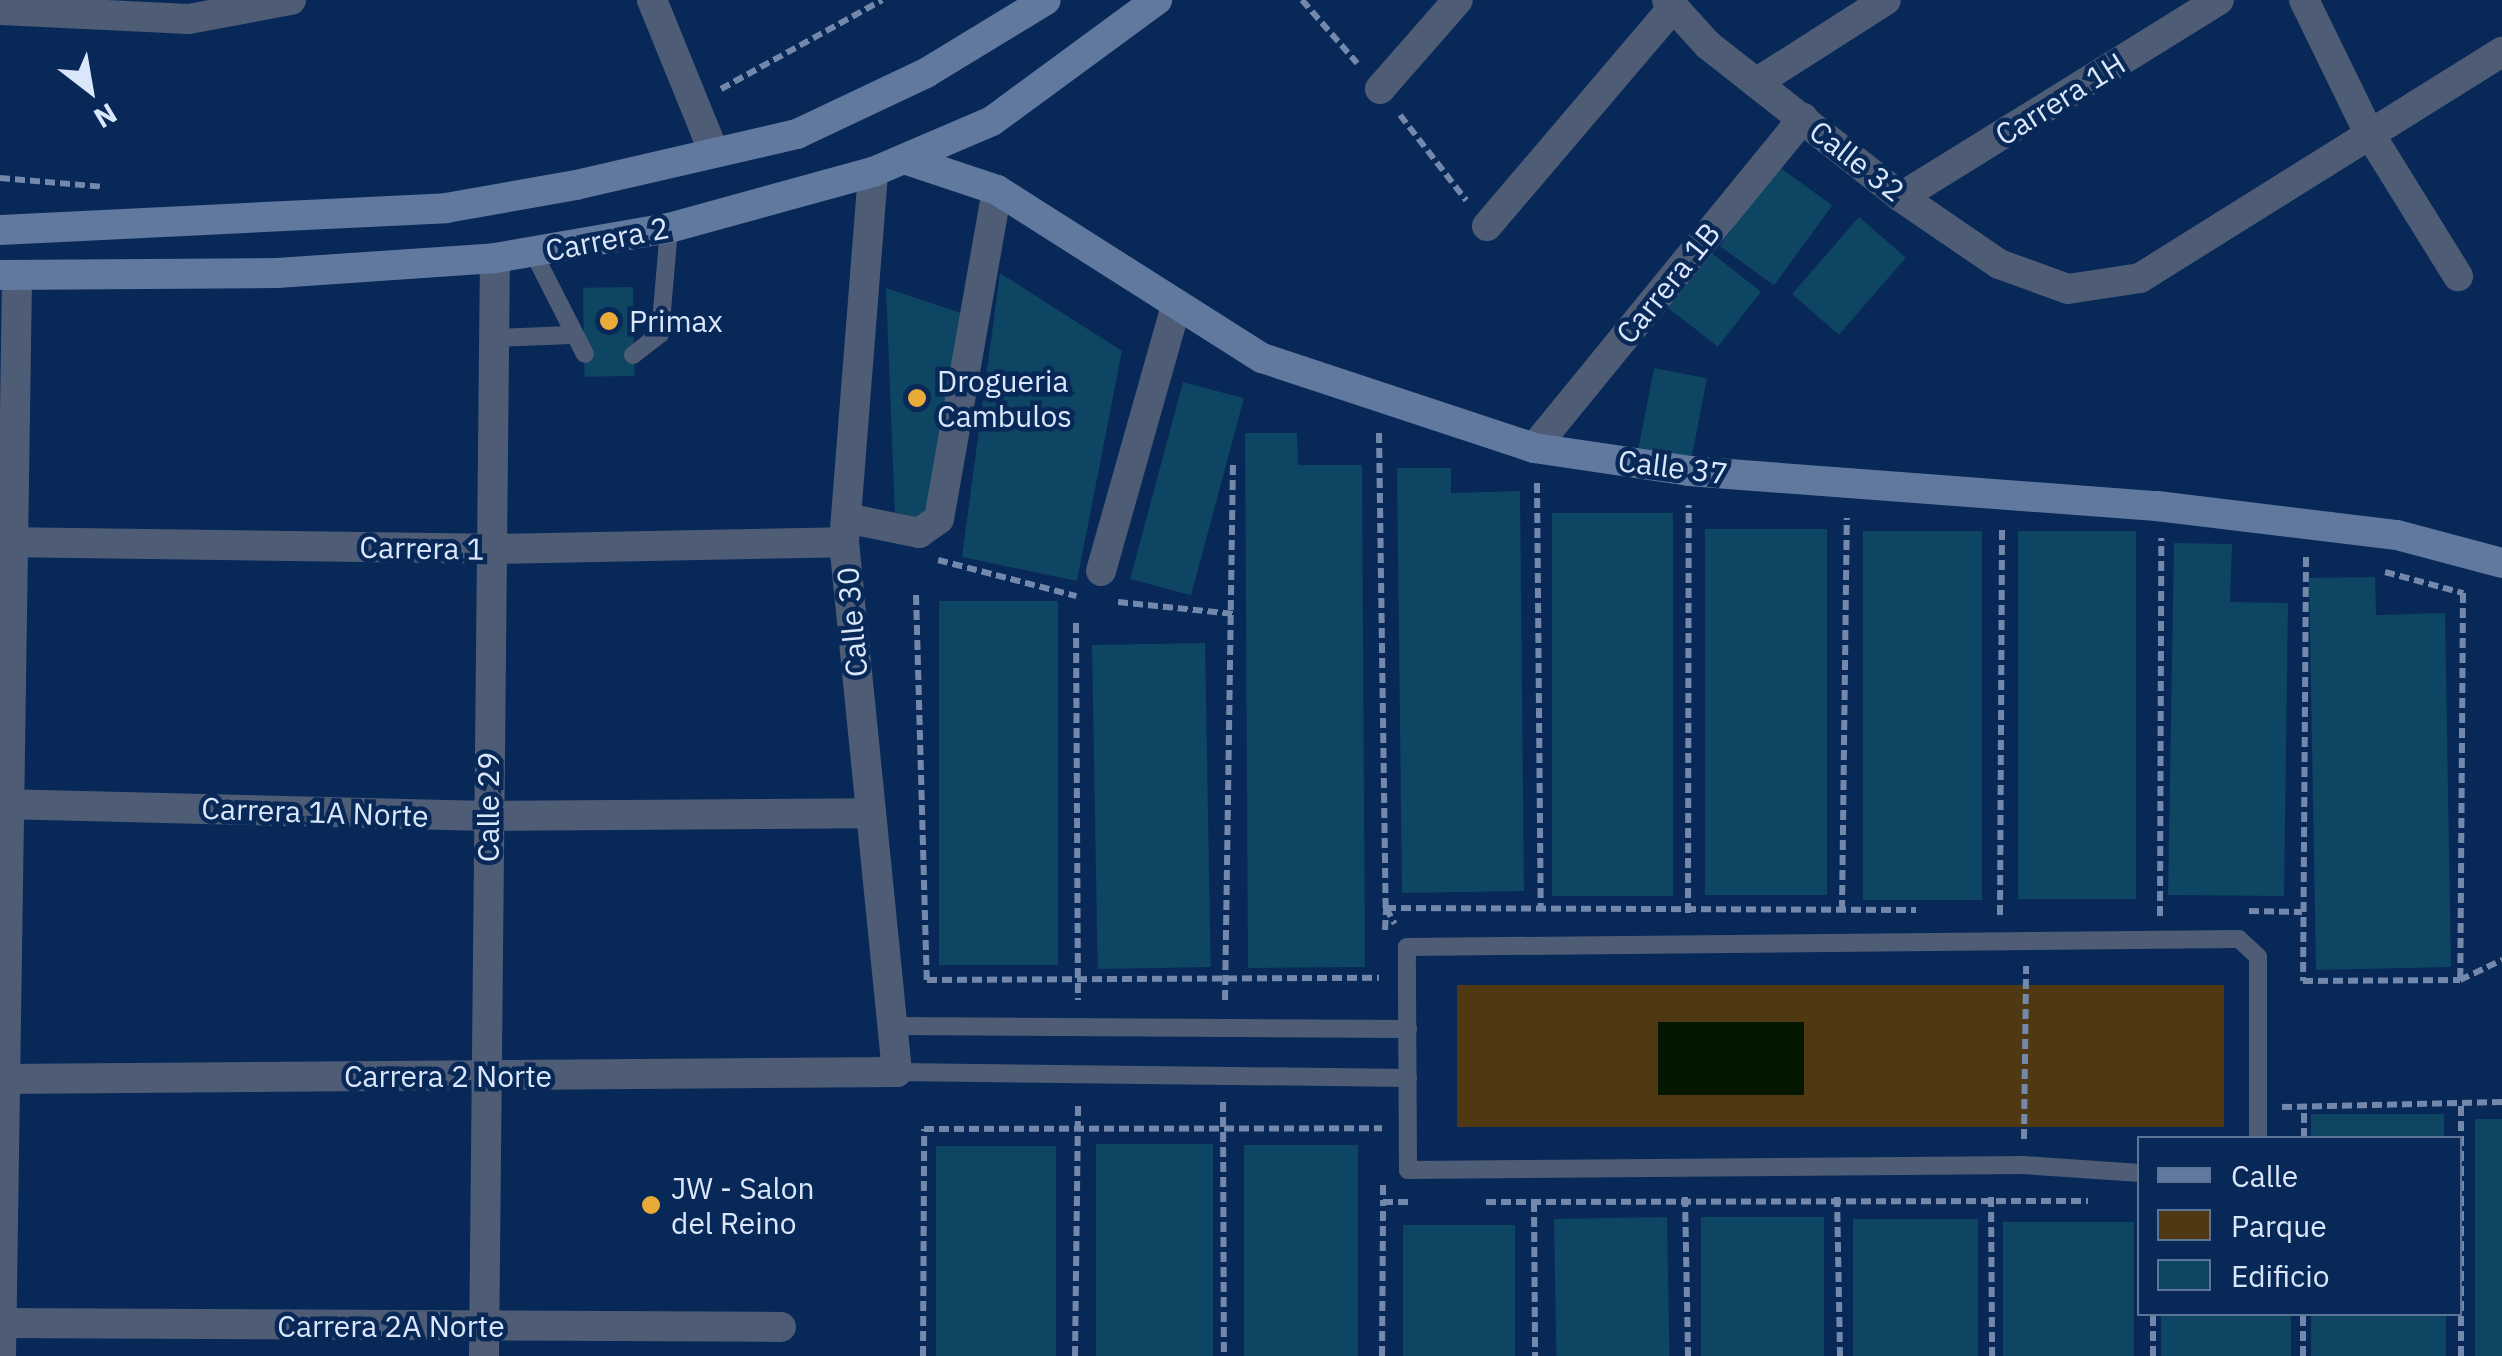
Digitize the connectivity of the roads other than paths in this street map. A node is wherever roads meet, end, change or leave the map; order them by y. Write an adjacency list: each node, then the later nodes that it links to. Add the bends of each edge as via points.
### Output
1 (292, 0): 10 (street, via 188,19)
2 (652, 0): 16 (street)
3 (1046, 0): 16 (main road, Carrera 2, via 926,73 797,134)
4 (1156, 0): 17 (main road, Carrera 2, via 1064,76)
5 (1458, 0): 13 (street)
6 (1886, 0): 12 (street)
7 (2219, 0): 20 (street, Carrera 1H)
8 (2304, 0): 15 (street)
9 (1669, 5): 12 (street, Calle 32); 21 (street)
10 (0, 10)
11 (2502, 52): 15 (street)
12 (1756, 83): 14 (street, Calle 32)
13 (1380, 88)
14 (1803, 118): 20 (street, Calle 32); 33 (street, Carrera 1B)
15 (2368, 131): 20 (street, Calle 32, via 2140,278 2068,289 1999,264); 27 (street)
16 (714, 153): 23 (main road, Carrera 2, via 446,208)
17 (907, 160): 18 (main road, Carrera 2); 19 (main road, Calle 37)
18 (873, 172): 22 (main road, Carrera 2); 34 (street, Calle 30)
19 (997, 190): 28 (main road, Calle 37); 34 (street, Carrera 1, via 940,519 919,533)
20 (1901, 197)
21 (1487, 226)
22 (668, 228): 24 (main road, Carrera 2); 32 (lane, via 660,334)
23 (0, 230)
24 (534, 254): 25 (main road, Carrera 2); 29 (lane)
25 (495, 258): 26 (main road, Carrera 2); 30 (street, Calle 29)
26 (8, 276): 35 (street)
27 (2458, 276)
28 (1176, 306): 33 (main road, Calle 37, via 1262,358); 38 (street)
29 (570, 335): 30 (lane); 31 (lane)
30 (493, 338): 36 (street, Calle 29)
31 (584, 354)
32 (634, 355)
33 (1534, 448): 37 (main road, Calle 37, via 1689,472 2212,513 2397,535)
34 (845, 530): 36 (street, Carrera 1); 40 (street, Calle 30)
35 (5, 542): 36 (street, Carrera 1); 39 (street)
36 (489, 549): 41 (street, Calle 29)
37 (2502, 562)
38 (1102, 586)
39 (4, 804): 41 (street, Carrera 1A Norte); 47 (street)
40 (870, 813): 41 (street, Carrera 1A Norte); 42 (street, Calle 30)
41 (488, 816): 45 (street, Calle 29)
42 (895, 1026): 43 (lane); 44 (street, Calle 30)
43 (1408, 1030): 46 (lane); 48 (lane, via 1407,947 2160,940 2251,946)
44 (897, 1072): 45 (street, Carrera 2 Norte); 46 (lane)
45 (486, 1076): 47 (street, Carrera 2 Norte); 52 (street, Calle 29)
46 (1408, 1078): 49 (lane, via 1408,1170 2024,1165)
47 (3, 1079): 50 (street)
48 (2258, 1136)
49 (2137, 1173)
50 (1, 1322): 52 (street, Carrera 2A Norte); 53 (street)
51 (782, 1327): 52 (street, Carrera 2A Norte)
52 (484, 1341)
53 (1, 1356)

